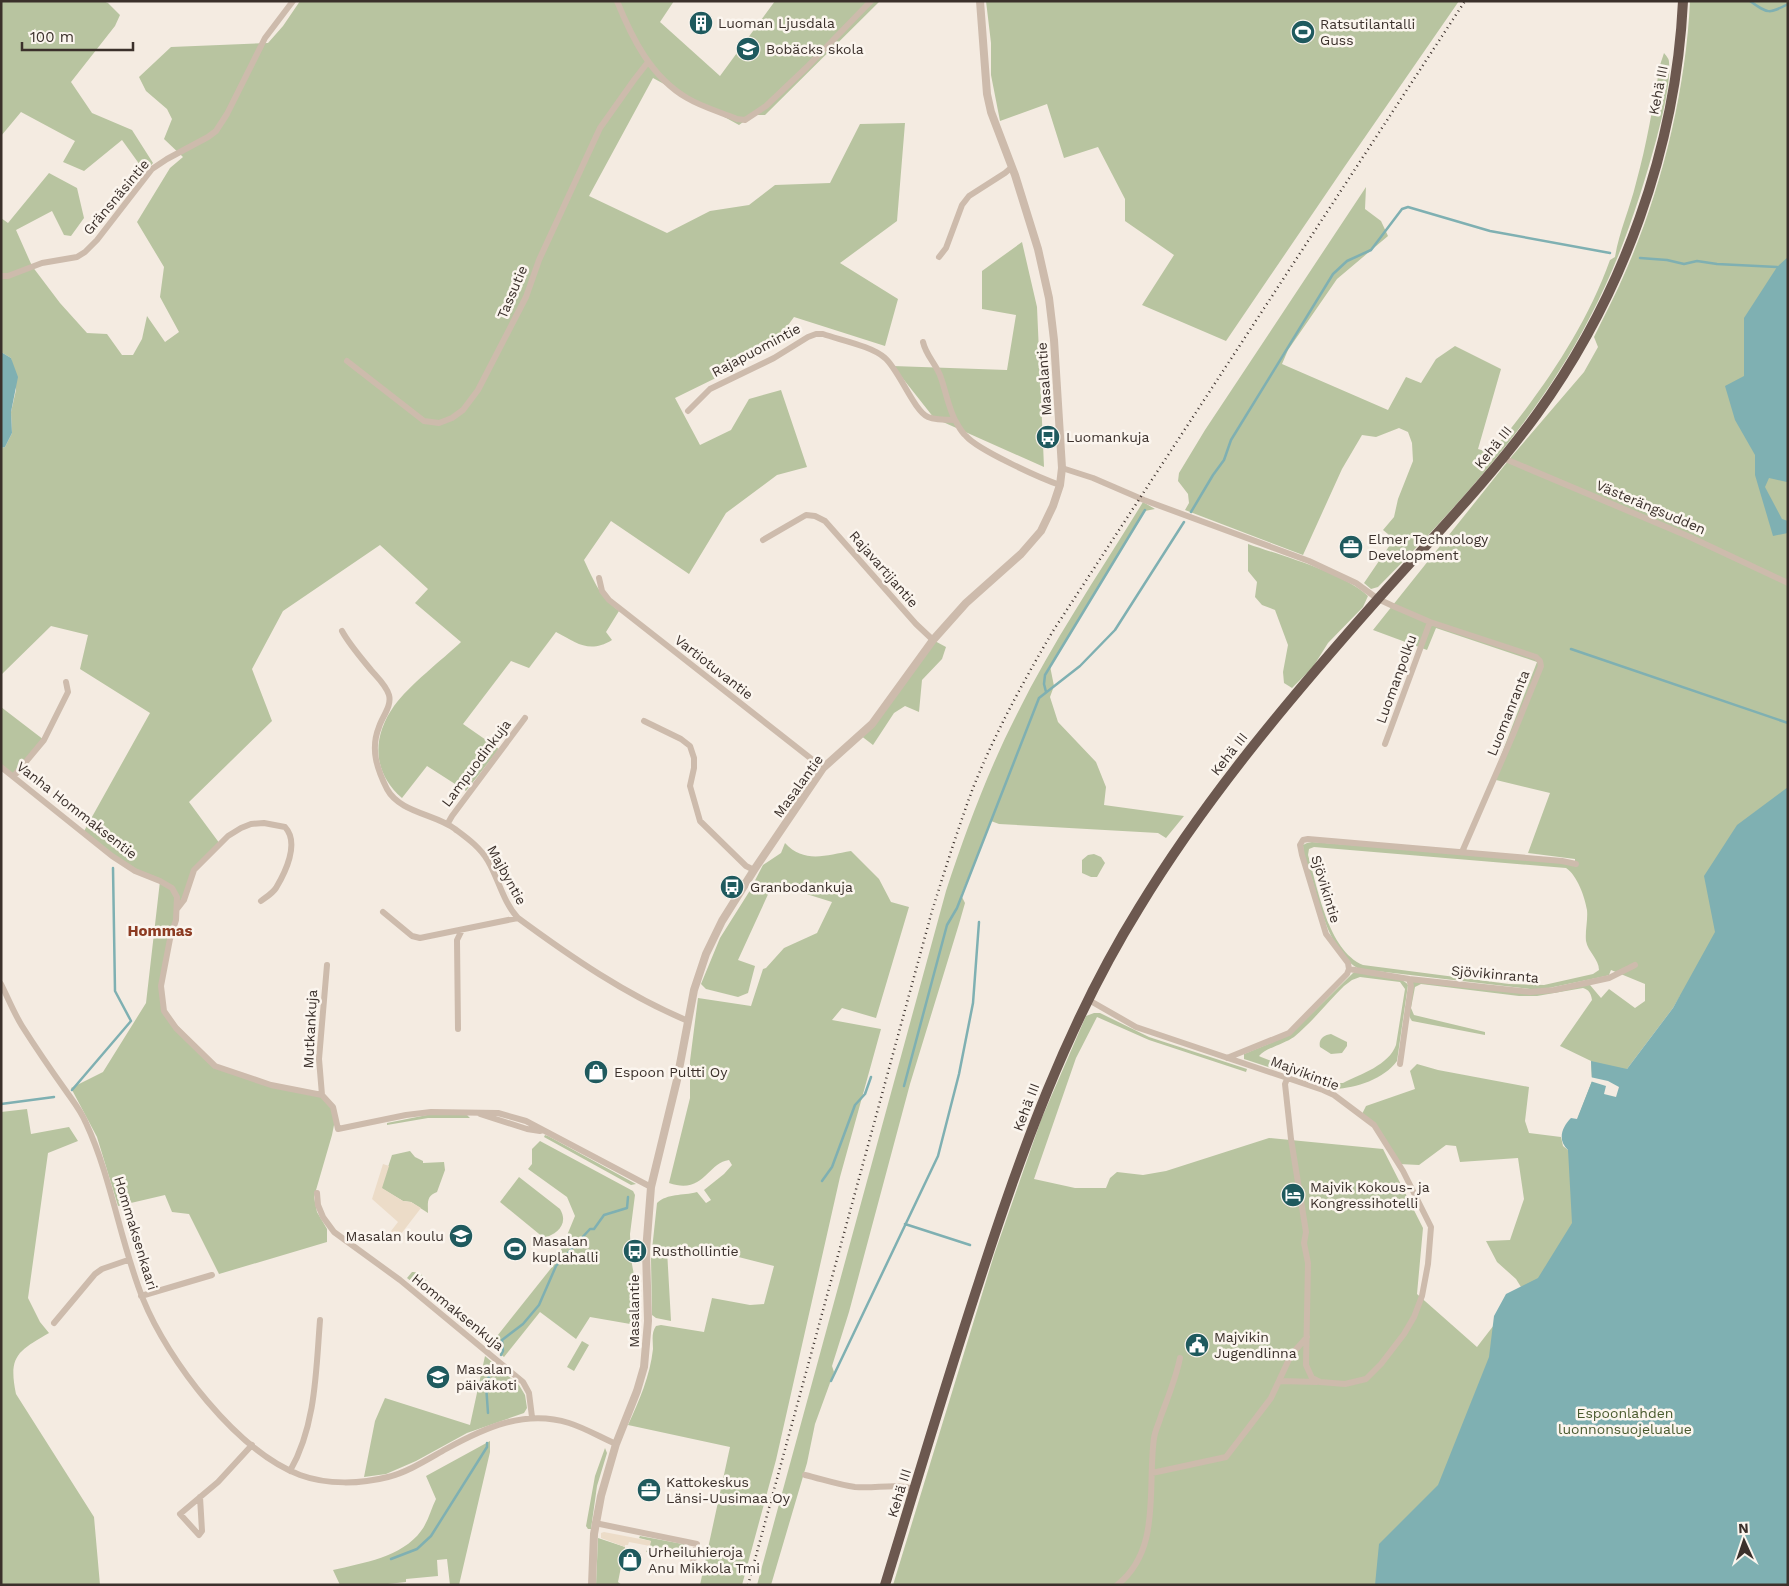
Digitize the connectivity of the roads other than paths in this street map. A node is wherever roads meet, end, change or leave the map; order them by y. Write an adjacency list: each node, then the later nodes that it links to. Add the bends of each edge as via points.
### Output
1 (293, 1): 9 (street, Gränsnäsintie, via 266,38 216,131 152,169 85,252 77,257 42,263)
2 (617, 1): 6 (street)
3 (871, 1): 6 (street, via 807,68 766,106 745,120 737,120 686,97 663,80)
4 (980, 1): 7 (street, Masalantie, via 987,94)
5 (1684, 1): 14 (highway, Kehä III, via 1673,92 1657,160 1622,264 1569,366 1537,415)
6 (648, 62): 11 (street, Tassutie, via 600,128 539,260 526,297 478,390 463,410 440,423 424,421)
7 (1012, 167): 8 (street, via 969,196); 15 (street, Masalantie, via 1038,249 1049,298)
8 (939, 257)
9 (1, 276)
10 (923, 342): 13 (street, via 925,352 941,376)
11 (347, 361)
12 (688, 411): 13 (street, Rajapuomintie, via 710,389 774,358 808,337 820,334 870,348 890,363 917,407 927,417)
13 (954, 420): 16 (street, via 966,437 978,446)
14 (1503, 458): 19 (street, Västerängsudden); 20 (highway, Kehä III)
15 (1062, 468): 16 (street, Masalantie); 20 (street, via 1309,561 1356,582)
16 (1060, 484): 23 (street, Masalantie, via 1048,519 1031,544 966,603)
17 (763, 540): 23 (street, Rajavartijantie, via 806,515 825,521)
18 (599, 578): 29 (street, Vartiotuvantie, via 602,591 609,600)
19 (1788, 583)
20 (1378, 599): 21 (street, Luomanranta); 45 (highway, Kehä III, via 1273,720 1217,792 1142,902)
21 (1430, 622): 27 (street, Luomanpolku); 32 (street, Luomanranta, via 1536,658 1541,666)
22 (342, 631): 31 (street, Majbyntie, via 347,642 385,687 390,702 375,745 376,766 388,792 424,815)
23 (933, 640): 29 (street, Masalantie, via 872,724)
24 (66, 682): 30 (street, via 68,692 44,740)
25 (526, 718): 31 (street, Lampuodinkuja)
26 (644, 720): 34 (street, via 690,746 694,768 690,786 700,821)
27 (1385, 744)
28 (1, 766): 30 (street, Vanha Hommaksentie)
29 (823, 768): 34 (street, Masalantie)
30 (14, 776): 36 (street, Vanha Hommaksentie, via 112,856 172,888 177,897)
31 (448, 823): 38 (street, Majbyntie, via 487,859 510,910)
32 (1462, 852): 33 (street, Sjövikintie); 42 (street, Sjövikintie, via 1303,840 1300,845 1302,855 1326,934)
33 (1576, 864)
34 (754, 870): 46 (street, Masalantie, via 706,954)
35 (261, 901): 36 (street, via 275,890 292,845 292,838 285,827 264,822 241,828 208,855 194,870 184,900)
36 (177, 910): 51 (street, Vanha Hommaksentie, via 161,986 164,1011 176,1028 215,1066 271,1086)
37 (383, 912): 39 (street, via 412,936 420,938)
38 (518, 918): 39 (street); 46 (street, Majbyntie, via 587,967)
39 (462, 930): 47 (street, via 457,940)
40 (1635, 964): 43 (street, Sjövikinranta, via 1609,978 1530,992)
41 (326, 965): 51 (street, Mutkankuja, via 319,1059)
42 (1349, 969): 43 (street, Sjövikinranta); 48 (street, via 1289,1033)
43 (1409, 979): 49 (street, via 1411,986)
44 (1, 984): 54 (street, Hommaksenkaari, via 21,1024 85,1120 104,1169)
45 (1087, 999): 48 (street, Majvikintie, via 1136,1027); 69 (highway, Kehä III, via 1048,1088 1008,1193)
46 (688, 1021): 52 (street, Masalantie)
47 (458, 1029)
48 (1227, 1058): 50 (street, Majvikintie)
49 (1400, 1064)
50 (1286, 1082): 59 (street, via 1292,1147 1306,1232); 62 (street, Majvikintie, via 1334,1095 1374,1125 1403,1171 1431,1227 1422,1296 1404,1334 1366,1379 1345,1384)
51 (322, 1095): 52 (street, via 333,1107 338,1129 431,1112 511,1115)
52 (650, 1187): 64 (street, Masalantie, via 646,1251 647,1350 641,1379)
53 (317, 1193): 63 (street, Hommaksenkuja, via 323,1217 334,1232 400,1280 523,1382 529,1393)
54 (128, 1260): 56 (street, Hommaksenkaari); 58 (street, via 95,1274)
55 (212, 1275): 56 (street)
56 (142, 1296): 65 (street, Hommaksenkaari, via 175,1360 210,1404)
57 (320, 1320): 66 (street, via 312,1405 300,1449)
58 (54, 1323)
59 (1307, 1337): 61 (street, via 1291,1355); 62 (street, via 1306,1365 1312,1378)
60 (1180, 1358): 67 (street, via 1154,1437)
61 (1280, 1381): 62 (street, Majvikintie); 67 (street, via 1271,1398 1226,1457)
62 (1320, 1382)
63 (532, 1418): 64 (street, via 570,1423); 66 (street, Hommaksenkaari, via 515,1420 477,1433 389,1477 342,1482 304,1477)
64 (616, 1444): 71 (street, Masalantie, via 600,1496)
65 (252, 1446): 66 (street, Hommaksenkaari); 70 (street)
66 (290, 1471)
67 (1152, 1473): 75 (street, via 1152,1502 1145,1542 1134,1570)
68 (805, 1476): 69 (street, via 856,1487 895,1485)
69 (914, 1489): 74 (highway, Kehä III)
70 (200, 1498): 70 (street, via 180,1514 199,1535 202,1530)
71 (596, 1523): 72 (street, via 697,1544); 73 (street, Masalantie)
72 (692, 1567)
73 (592, 1585)
74 (885, 1585)
75 (1117, 1585)

